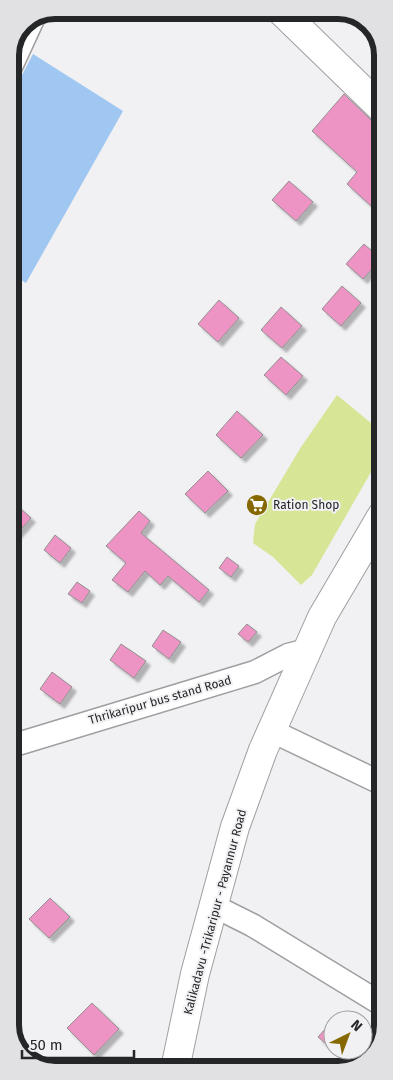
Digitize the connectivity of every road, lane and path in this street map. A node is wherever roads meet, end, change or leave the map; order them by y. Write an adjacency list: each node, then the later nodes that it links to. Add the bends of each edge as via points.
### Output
1 (289, 19): 4 (main road)
2 (28, 31): 3 (street)
3 (19, 49)
4 (374, 101)
5 (374, 529): 6 (main road, Kalikadavu -Trikaripur - Payannur Road)
6 (306, 650): 7 (main road, Kalikadavu -Trikaripur - Payannur Road); 8 (street, Thrikaripur bus stand Road, via 288,655 255,672)
7 (272, 731): 9 (street); 10 (main road, Kalikadavu -Trikaripur - Payannur Road, via 236,827)
8 (19, 744)
9 (374, 780)
10 (214, 906): 11 (street, via 252,925); 12 (main road, Kalikadavu -Trikaripur - Payannur Road, via 195,974)
11 (374, 1000)
12 (177, 1061)

